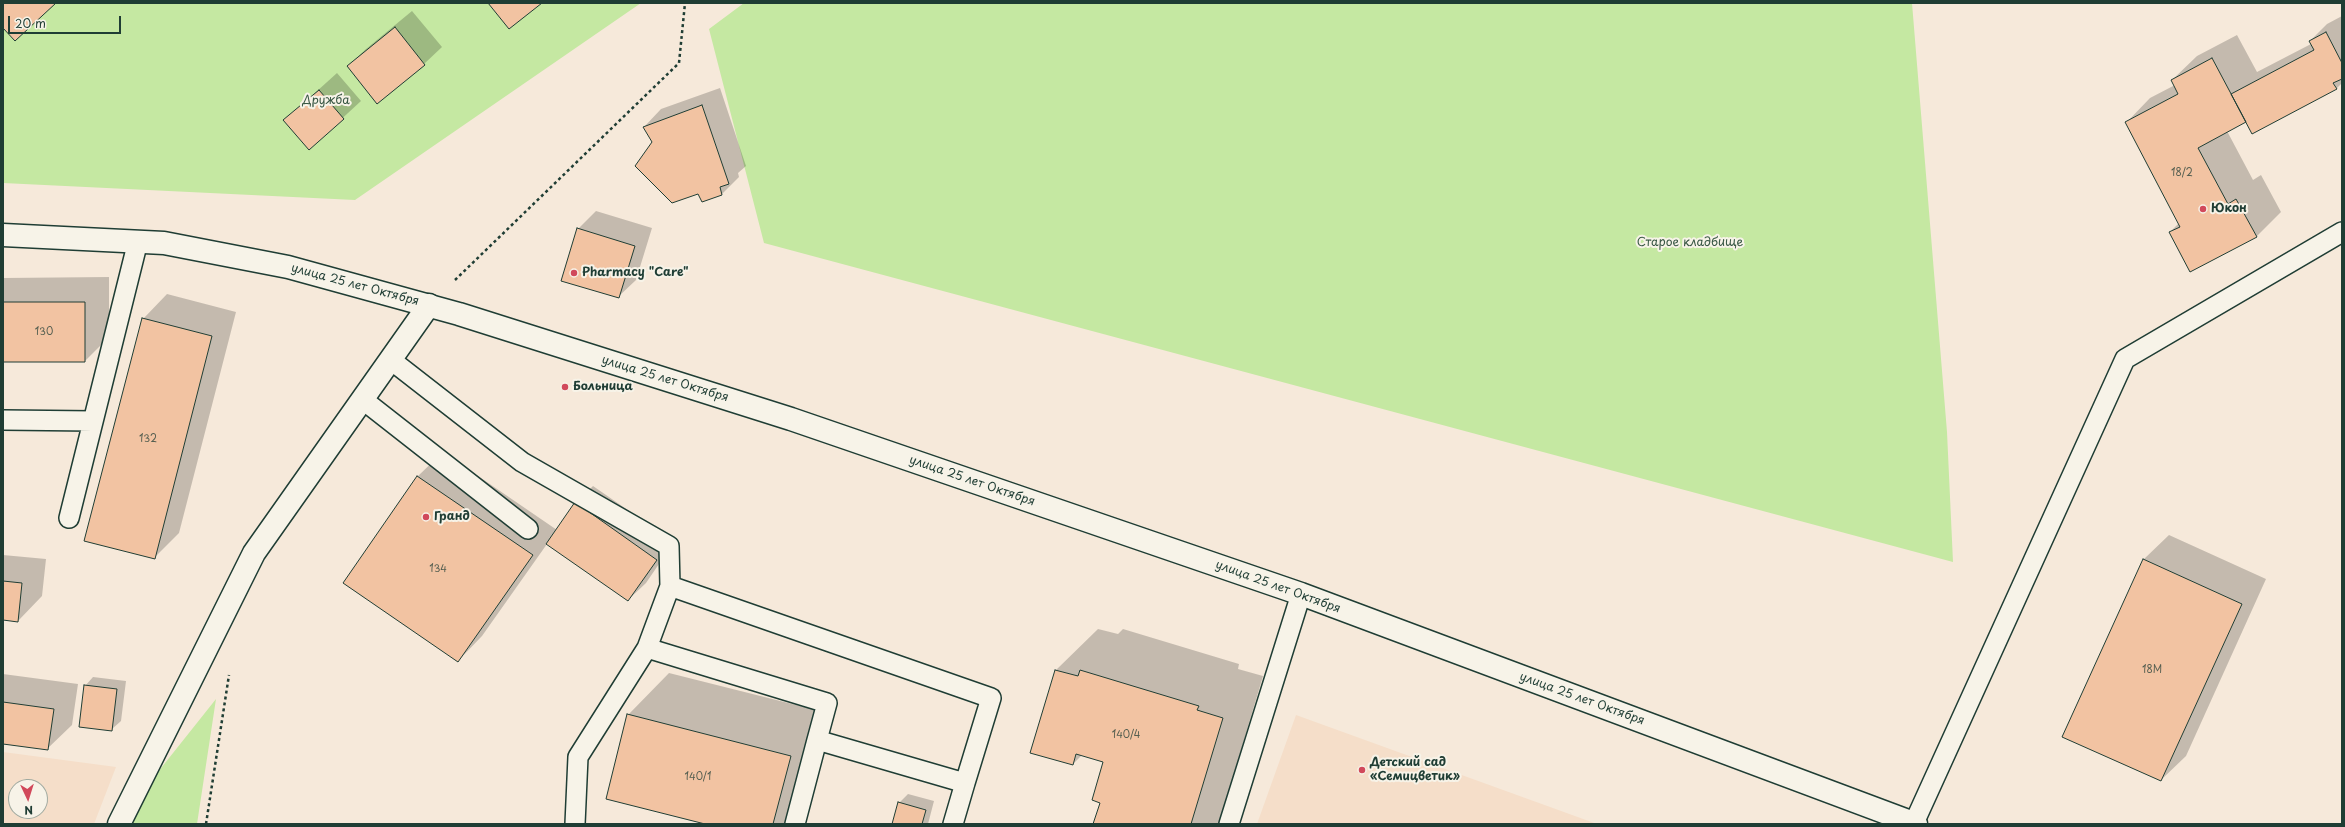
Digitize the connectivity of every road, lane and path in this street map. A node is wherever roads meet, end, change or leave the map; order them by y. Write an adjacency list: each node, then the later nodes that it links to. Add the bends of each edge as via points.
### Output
1 (684, 3): 5 (path, via 679,63)
2 (2342, 232): 24 (lane, via 2125,359)
3 (3, 235): 4 (street, улица 25 лет Октября)
4 (138, 241): 5 (street, улица 25 лет Октября, via 164,243 288,267); 9 (lane)
5 (429, 305): 6 (street); 13 (street, улица 25 лет Октября, via 791,418)
6 (391, 360): 7 (street); 12 (lane, via 522,462 669,546)
7 (362, 399): 11 (lane); 18 (street, via 254,553)
8 (3, 420): 9 (lane)
9 (93, 421): 10 (lane)
10 (69, 518)
11 (528, 529)
12 (670, 586): 14 (lane); 17 (lane, via 991,698)
13 (1301, 594): 23 (lane); 24 (street, улица 25 лет Октября)
14 (647, 648): 16 (lane, via 827,703); 20 (lane, via 578,757)
15 (229, 672): 19 (path, via 230,679)
16 (817, 740): 17 (lane); 21 (lane)
17 (965, 783): 22 (lane)
18 (119, 824)
19 (206, 824)
20 (575, 824)
21 (795, 824)
22 (953, 824)
23 (1230, 824)
24 (1915, 824)

